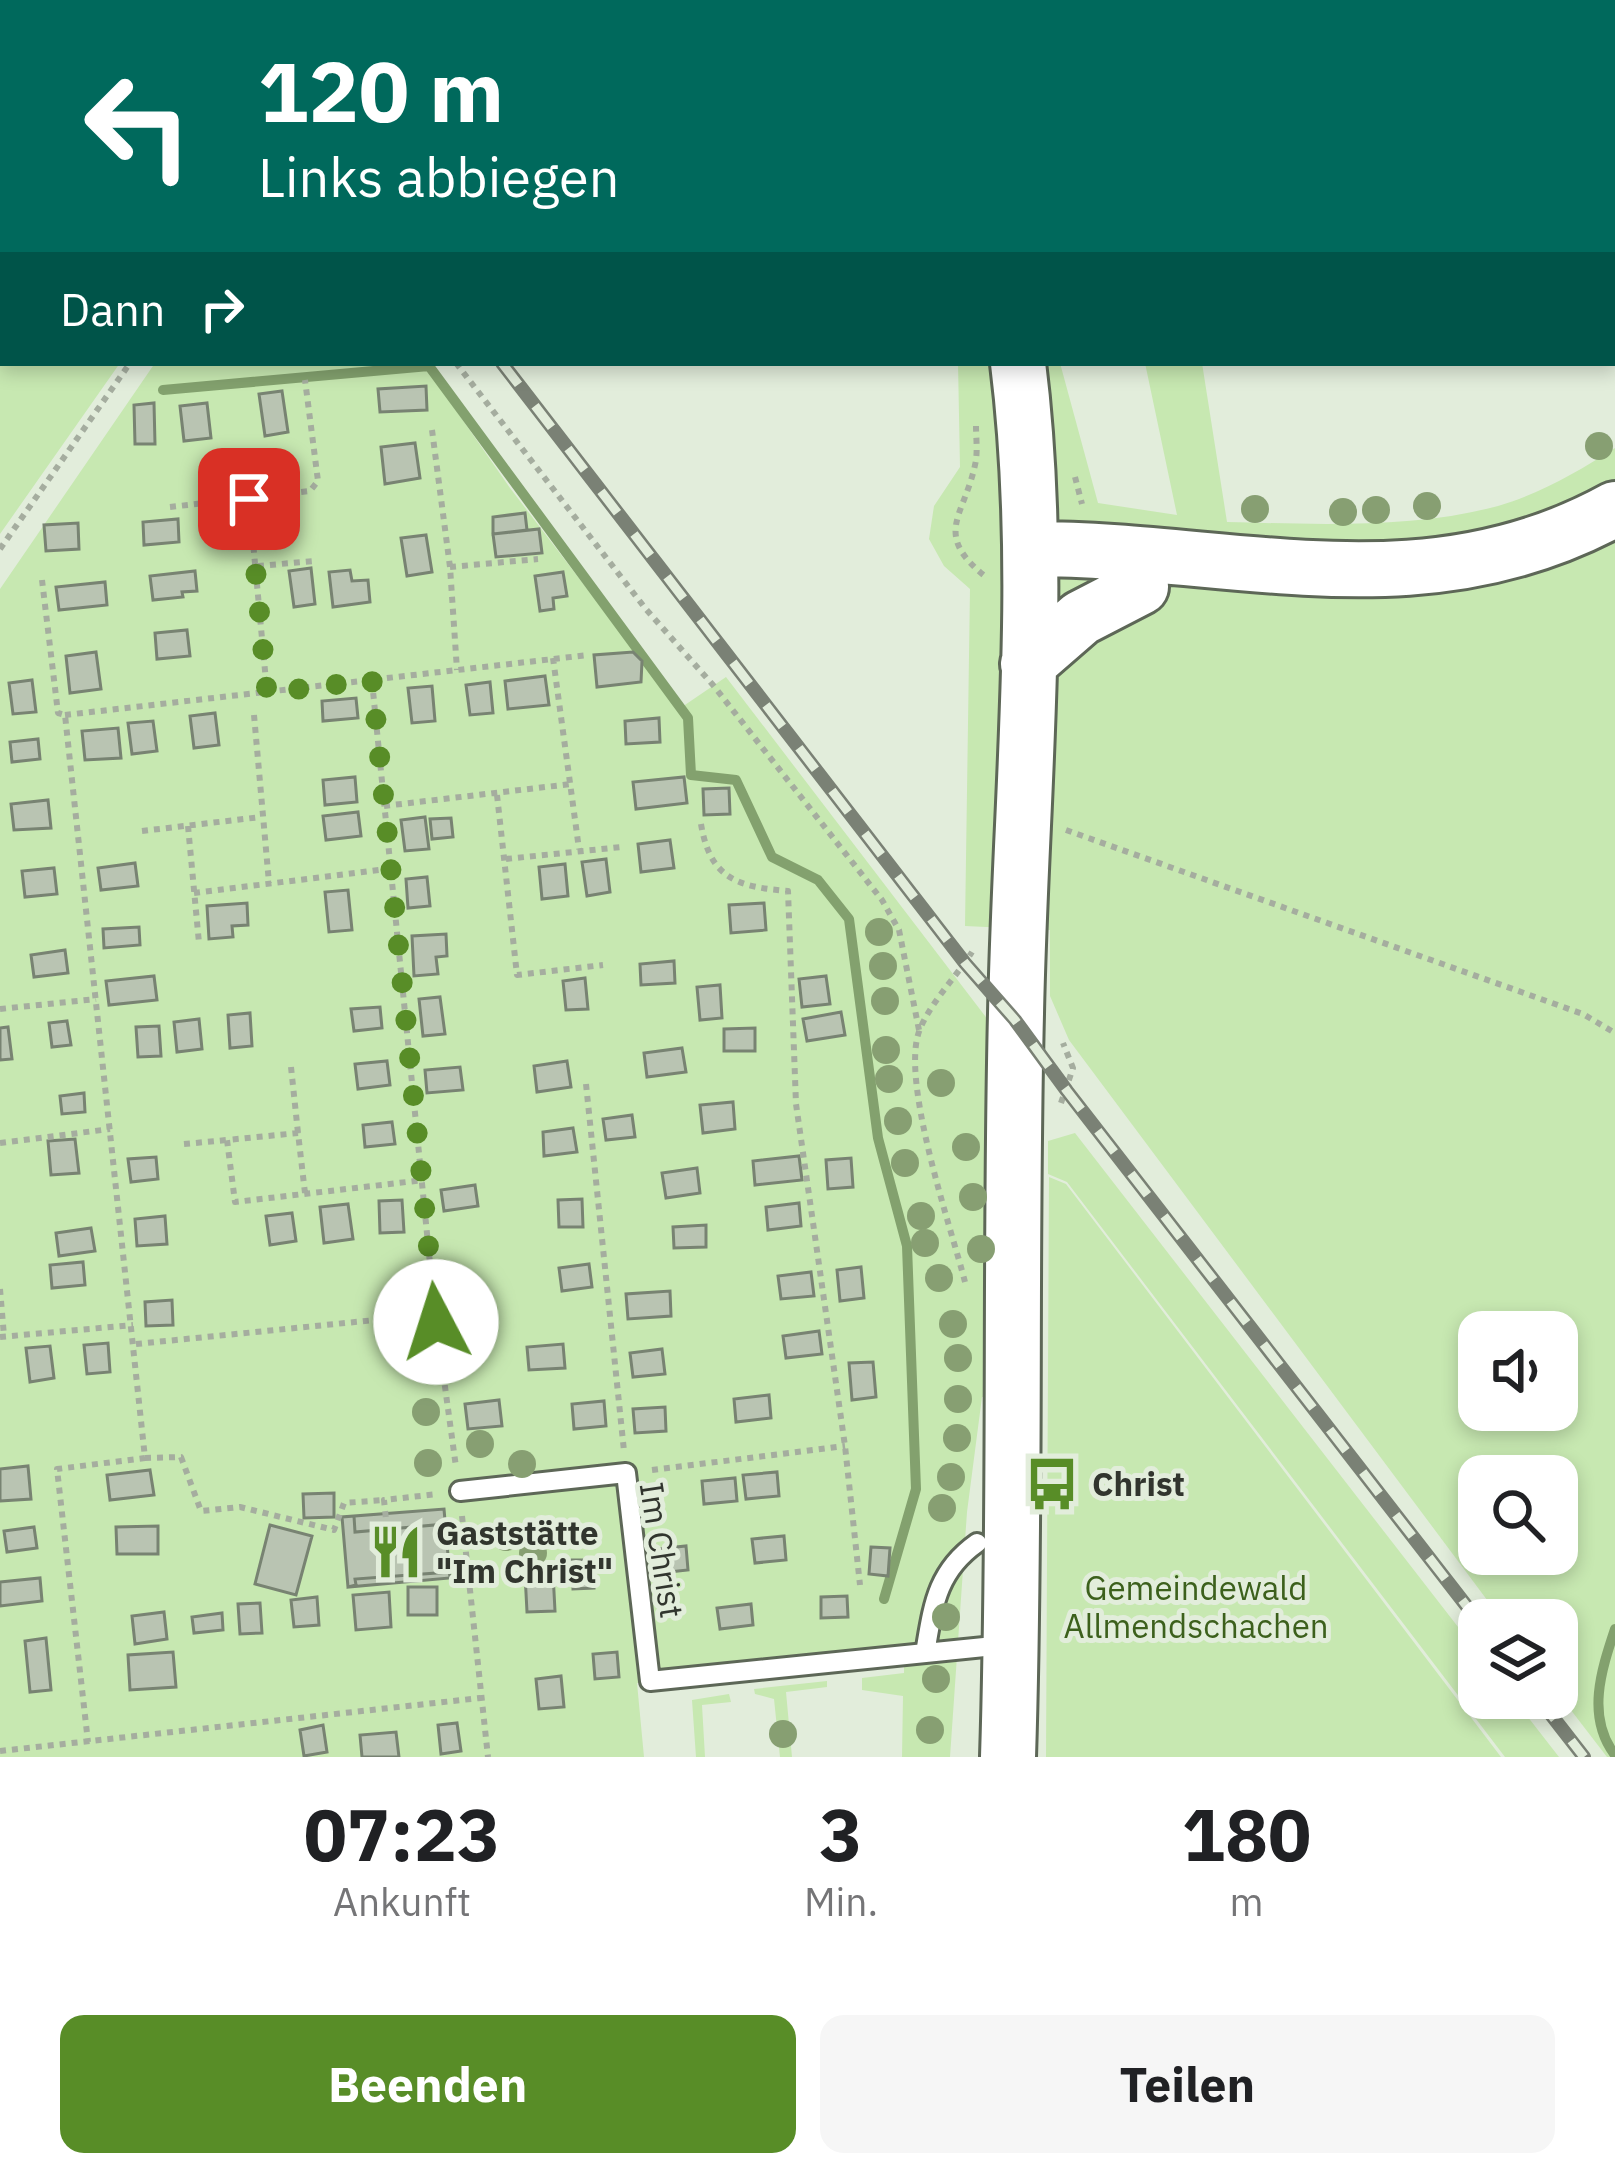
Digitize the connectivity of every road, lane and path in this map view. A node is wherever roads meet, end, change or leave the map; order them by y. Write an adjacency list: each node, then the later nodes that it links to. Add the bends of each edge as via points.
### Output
1 (128, 366): 10 (path)
2 (458, 366): 45 (path, via 882,900 899,930)
3 (1018, 366): 16 (main road, via 1028,438)
4 (305, 380): 7 (path, via 318,481 310,491)
5 (976, 423): 16 (path, via 976,464 954,537 964,560)
6 (432, 430): 15 (path)
7 (249, 499): 8 (path); 14 (path)
8 (170, 507)
9 (1615, 509): 13 (main road, via 1551,536 1419,570)
10 (0, 549)
11 (538, 559): 15 (path)
12 (314, 561): 14 (path)
13 (1229, 565): 16 (main road, via 1132,551); 18 (main road)
14 (256, 566): 24 (path)
15 (450, 567): 22 (path)
16 (1016, 570): 18 (main road); 21 (main road)
17 (42, 580): 26 (path)
18 (1141, 587): 21 (main road, via 1081,618)
19 (588, 655): 20 (path)
20 (553, 658): 22 (path); 27 (path)
21 (1028, 664): 33 (main road)
22 (458, 670): 23 (path)
23 (372, 680): 24 (path); 29 (path)
24 (267, 693): 26 (path)
25 (254, 715): 30 (path)
26 (64, 716): 43 (path)
27 (571, 784): 28 (path); 36 (path)
28 (497, 795): 29 (path); 37 (path)
29 (384, 806): 38 (path)
30 (262, 817): 32 (path); 39 (path)
31 (701, 824): 61 (path, via 705,847 730,877 788,891 796,1104)
32 (188, 826): 34 (path); 40 (path)
33 (1021, 826): 46 (path, via 1098,839 1583,1014); 69 (main road)
34 (142, 831)
35 (621, 847): 36 (path)
36 (579, 849): 37 (path)
37 (506, 859): 42 (path, via 517,975)
38 (388, 868): 39 (path); 54 (path)
39 (269, 883): 40 (path)
40 (194, 893): 41 (path)
41 (199, 943)
42 (603, 965)
43 (96, 999): 44 (path); 49 (path)
44 (0, 1009)
45 (919, 1030)
46 (1615, 1033)
47 (291, 1066): 50 (path)
48 (586, 1084): 63 (path)
49 (110, 1129): 52 (path); 58 (path)
50 (298, 1132): 51 (path); 55 (path)
51 (227, 1140): 53 (path); 55 (path, via 235,1202)
52 (0, 1143)
53 (184, 1144)
54 (424, 1180): 55 (path); 57 (path)
55 (305, 1193)
56 (0, 1289): 59 (path)
57 (435, 1315): 60 (path); 64 (path)
58 (133, 1325): 59 (path); 60 (path)
59 (2, 1336)
60 (136, 1344): 62 (path)
61 (845, 1446): 63 (path); 68 (path)
62 (146, 1458): 65 (path, via 181,1457 201,1511 240,1507 334,1530 344,1503); 72 (path, via 57,1468)
63 (626, 1474): 64 (lane, Im Christ); 70 (lane, Im Christ, via 650,1682)
64 (460, 1491): 65 (path); 71 (path)
65 (385, 1500): 66 (path)
66 (387, 1529)
67 (977, 1543): 70 (lane, via 934,1596)
68 (860, 1585)
69 (1012, 1644): 70 (lane, Im Christ); 75 (main road)
70 (925, 1653)
71 (480, 1698): 72 (path); 74 (path)
72 (88, 1742): 73 (path)
73 (0, 1751)
74 (488, 1757)
75 (1008, 1757)

